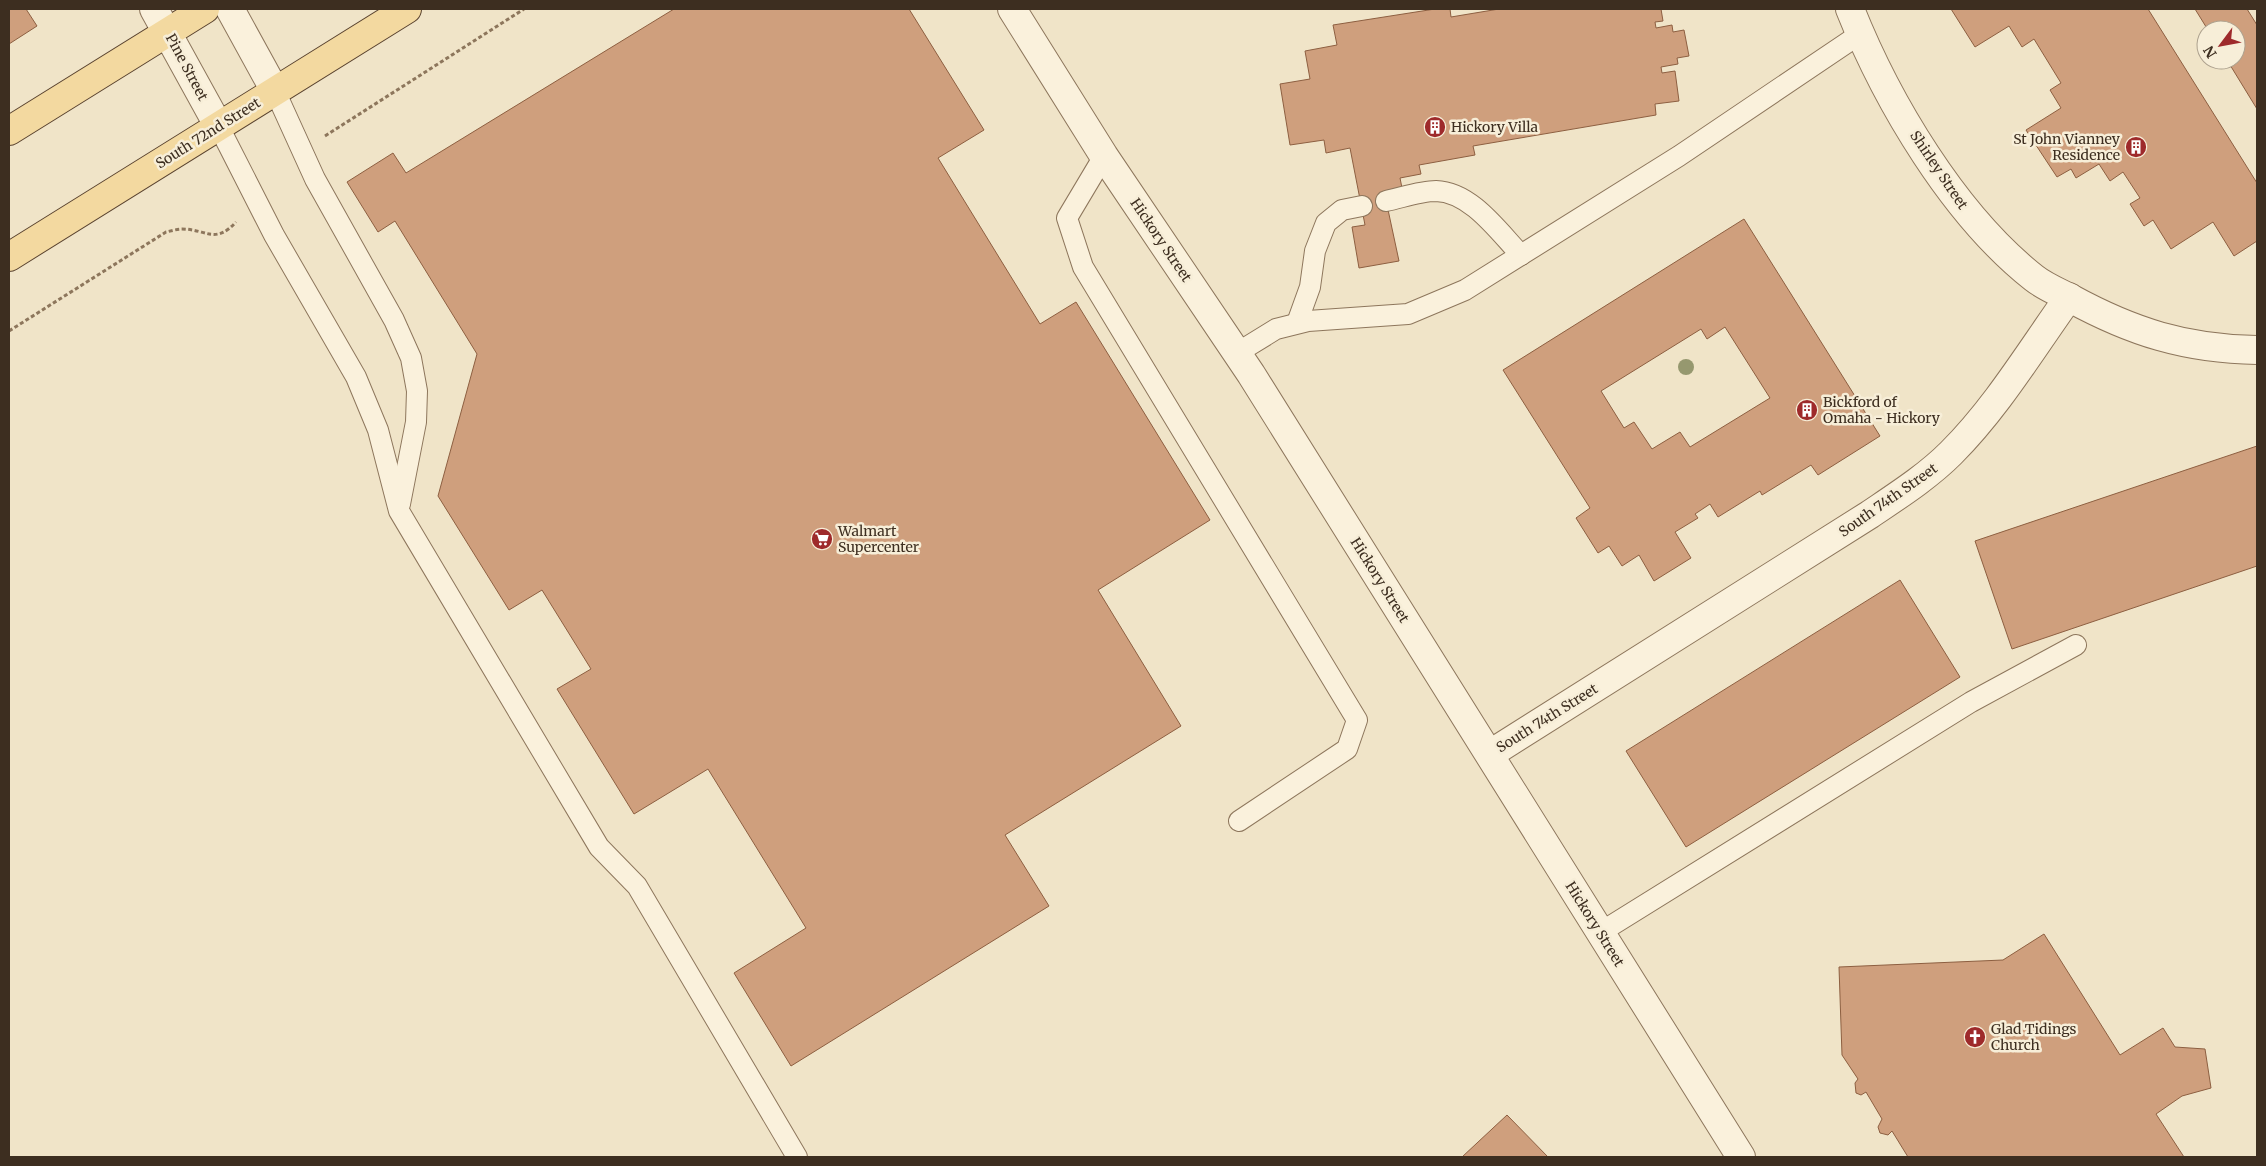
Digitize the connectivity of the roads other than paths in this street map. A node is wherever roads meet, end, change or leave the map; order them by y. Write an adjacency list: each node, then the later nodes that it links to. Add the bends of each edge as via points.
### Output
1 (205, 9): 6 (main road)
2 (230, 9): 8 (street)
3 (407, 9): 8 (main road, South 72nd Street)
4 (1014, 9): 11 (street, Hickory Street)
5 (1850, 9): 7 (street, Shirley Street)
6 (160, 20): 9 (street, Pine Street); 10 (main road)
7 (1860, 34): 14 (lane, via 1679,156); 16 (street, Shirley Street, via 1879,74 1924,150 1963,207 2034,279)
8 (275, 91): 9 (main road, South 72nd Street); 20 (lane, via 315,179 394,320 411,358 417,391 416,422)
9 (219, 127): 15 (main road, South 72nd Street); 20 (lane, via 274,235 356,377 378,430)
10 (9, 131)
11 (1104, 156): 19 (street, Hickory Street); 23 (lane, via 1067,218 1083,267 1357,720 1347,749)
12 (1386, 201): 14 (lane, via 1434,191 1456,194 1480,212)
13 (1362, 206): 17 (lane, via 1342,210 1326,223 1315,251 1310,287)
14 (1521, 255): 17 (lane, via 1465,290 1408,314)
15 (9, 258)
16 (2069, 298): 18 (street, via 2112,321 2157,336 2205,346); 22 (street, South 74th Street, via 1983,418 1950,454 1919,481 1861,521)
17 (1297, 323): 19 (lane, via 1276,329)
18 (2257, 350)
19 (1236, 353): 22 (street, Hickory Street)
20 (399, 511): 25 (lane, via 599,847 637,886)
21 (2076, 645): 24 (lane, via 1972,702)
22 (1490, 754): 24 (street, Hickory Street)
23 (1239, 821)
24 (1601, 932): 26 (street, Hickory Street)
25 (797, 1157)
26 (1741, 1157)

